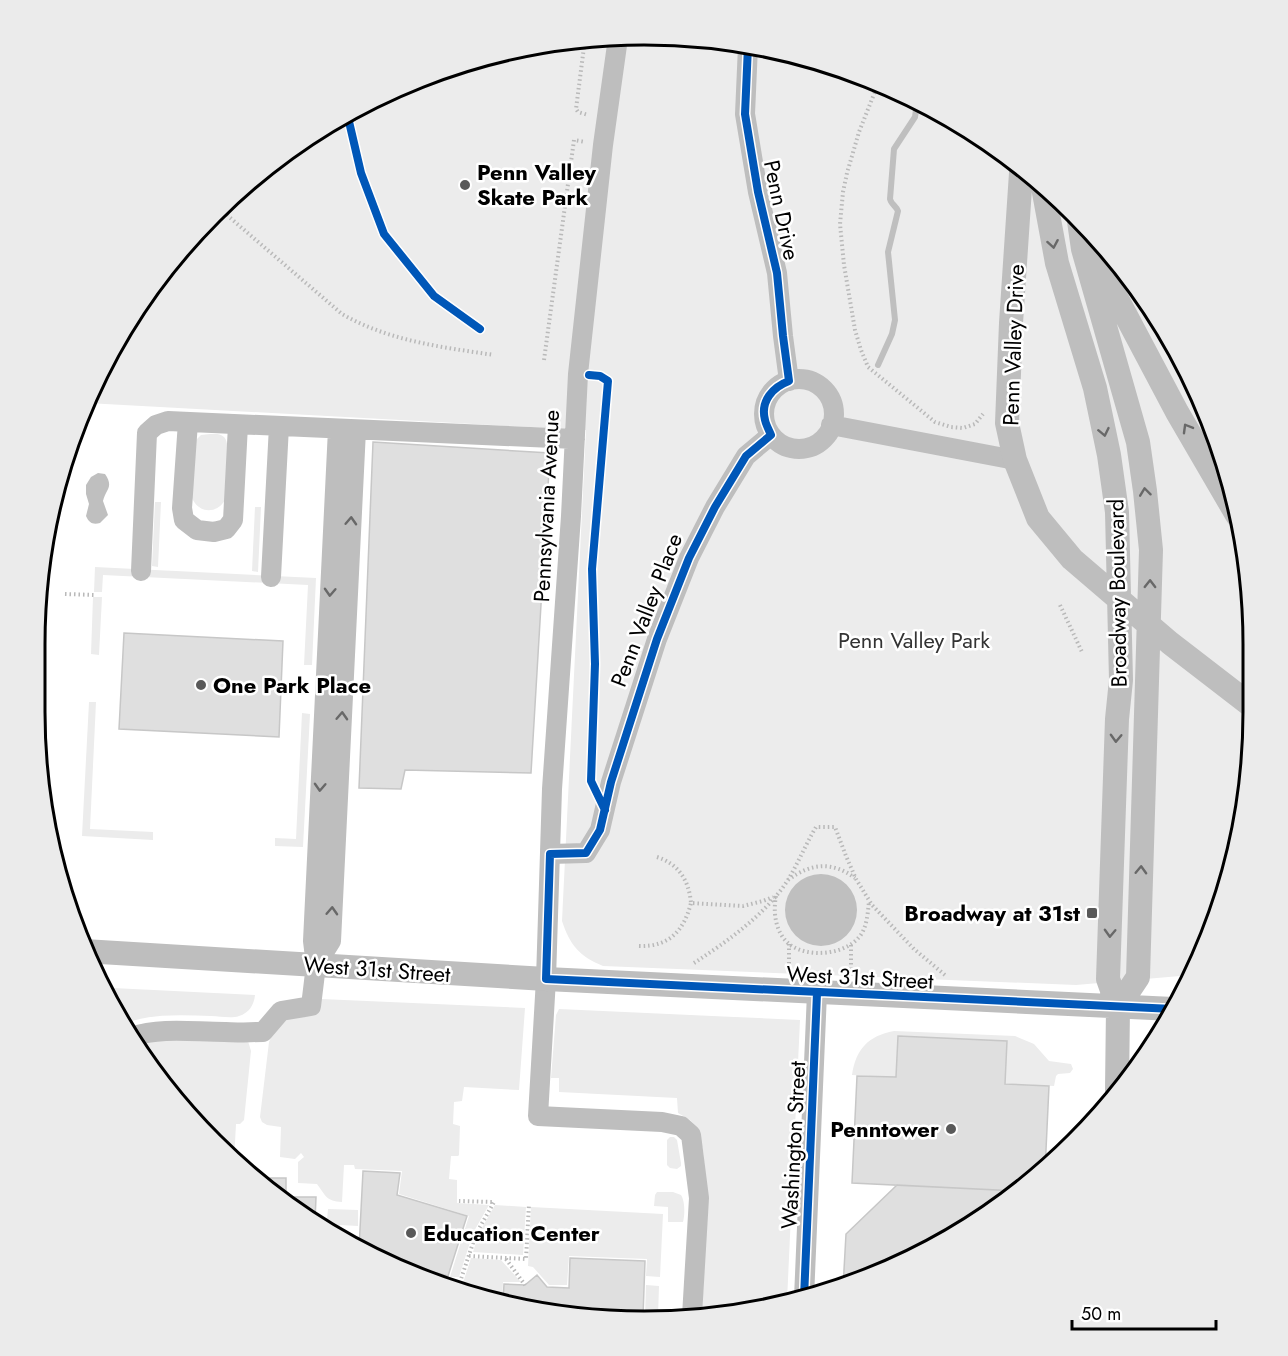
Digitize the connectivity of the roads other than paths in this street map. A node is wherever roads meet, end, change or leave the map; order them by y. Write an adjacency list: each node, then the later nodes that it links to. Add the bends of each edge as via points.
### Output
1 (617, 46): 14 (street, Pennsylvania Avenue, via 578,374)
2 (748, 55): 7 (street, Penn Drive, via 745,114 777,273)
3 (1021, 179): 15 (main road, Penn Valley Drive, via 1007,423)
4 (1045, 200): 27 (main road, Broadway Boulevard, one-way to 27, via 1057,263 1095,388 1117,512 1121,680 1108,979)
5 (1081, 234): 6 (main road)
6 (1083, 249): 16 (main road, one-way to 6, via 1114,293); 27 (main road, Broadway Boulevard, one-way to 6, via 1138,977 1151,550 1138,442)
7 (789, 381): 10 (street, via 805,379 828,392 835,415); 13 (street, via 778,385 768,397 764,419)
8 (188, 422): 9 (street); 9 (street, via 184,520 197,530 214,532 226,529 233,520); 17 (street, via 156,425 147,433)
9 (238, 425): 11 (street)
10 (831, 425): 13 (street, via 819,443 806,448 792,448); 15 (street)
11 (279, 426): 12 (street); 18 (street)
12 (347, 429): 14 (street); 23 (street, via 313,941)
13 (771, 435): 20 (street, Penn Valley Place, via 746,456 689,558 657,639 611,782 600,830 586,853)
14 (575, 439): 20 (street, Pennsylvania Avenue)
15 (1015, 460): 19 (main road, Penn Valley Drive, via 1038,518 1072,559)
16 (1224, 492)
17 (141, 571)
18 (271, 577)
19 (1243, 699)
20 (550, 854): 25 (street, Pennsylvania Avenue)
21 (96, 952): 22 (main road, West 31st Street)
22 (155, 955): 23 (main road, West 31st Street); 24 (main road)
23 (316, 965): 25 (main road, West 31st Street); 29 (street, via 311,1006 281,1011 263,1032 184,1030)
24 (102, 966)
25 (546, 979): 26 (main road, West 31st Street); 32 (street, Pennsylvania Avenue, via 538,1116 662,1122 681,1126 691,1135 699,1198)
26 (817, 993): 27 (main road, West 31st Street); 31 (street, Washington Street)
27 (1118, 1007): 28 (main road, West 31st Street); 30 (main road, Broadway Boulevard)
28 (1165, 1009)
29 (139, 1034)
30 (1117, 1079)
31 (804, 1289)
32 (692, 1309)

